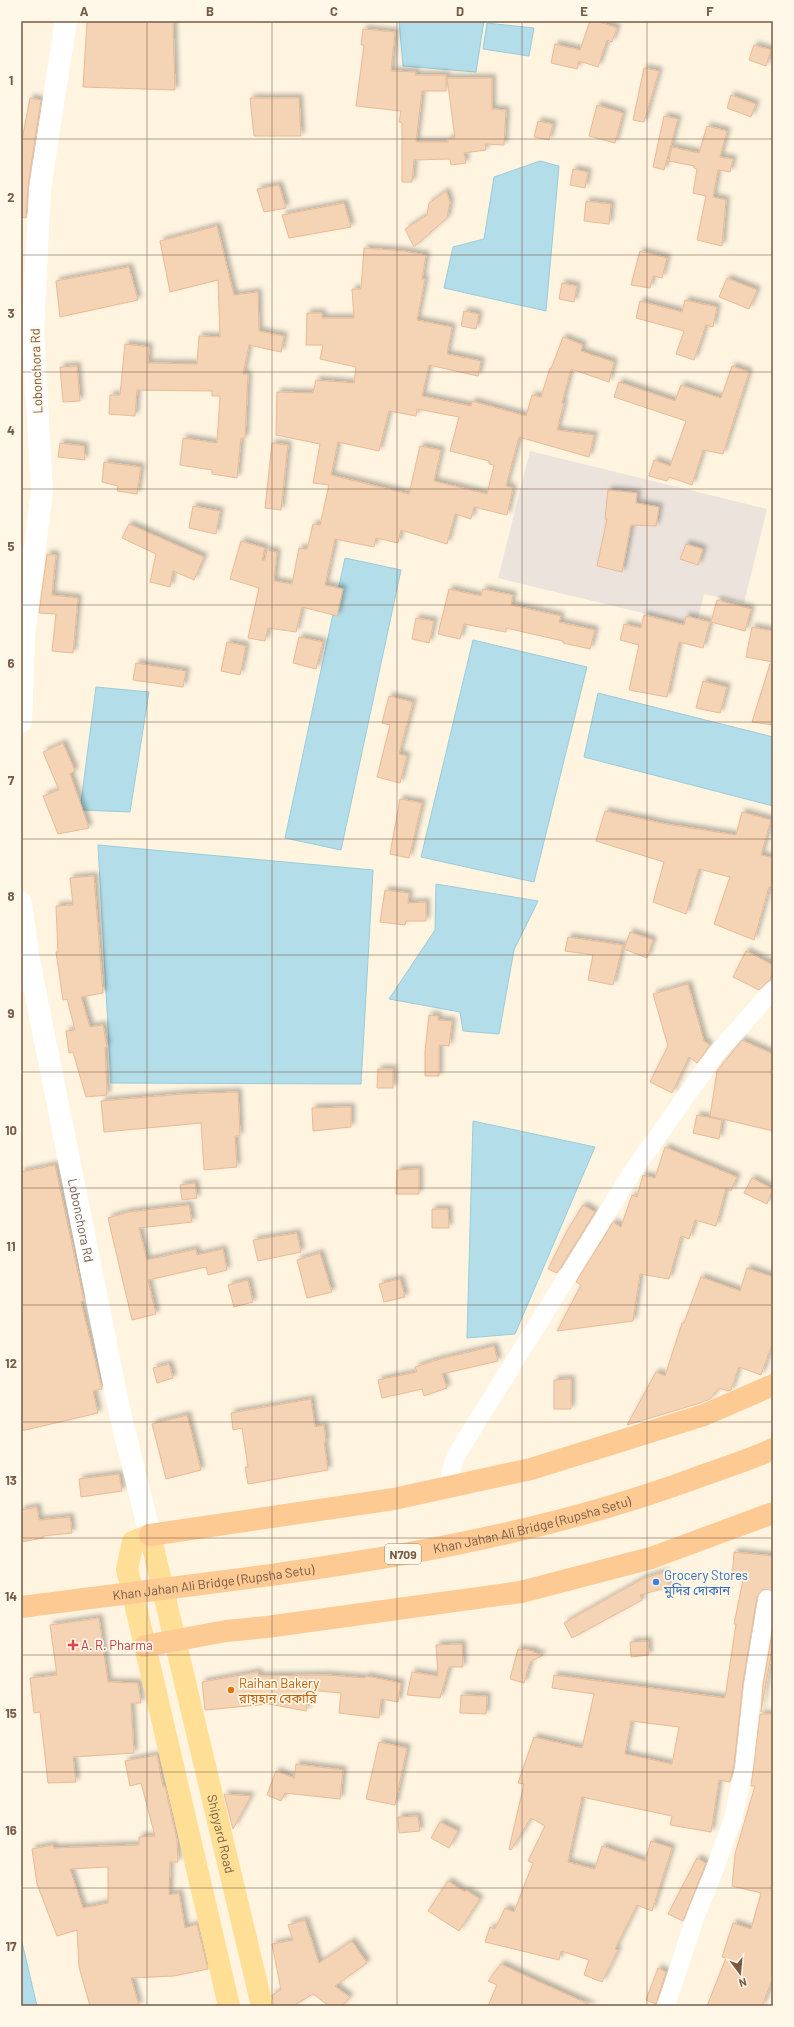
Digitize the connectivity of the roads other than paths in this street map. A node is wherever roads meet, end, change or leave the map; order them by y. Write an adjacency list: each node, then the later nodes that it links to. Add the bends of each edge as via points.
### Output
1 (66, 21): 2 (street, Lobonchora Rd, via 40,188 33,332 42,491 24,635)
2 (21, 722)
3 (21, 903): 9 (street, Lobonchora Rd, via 30,966 119,1409)
4 (773, 990): 7 (street, via 716,1054 634,1171 455,1457)
5 (773, 1385): 7 (highway, via 704,1415 531,1469)
6 (773, 1449): 11 (highway, Khan Jahan Ali Bridge (Rupsha Setu) / N709, via 655,1493 559,1522 465,1544 309,1569)
7 (446, 1487): 9 (highway, via 394,1499)
8 (773, 1513): 12 (highway, via 651,1558 521,1592 226,1631)
9 (150, 1535): 12 (main road, Shipyard Road); 13 (main road, via 134,1542 127,1569)
10 (767, 1599): 16 (street, via 753,1684 744,1767 733,1819 696,1915)
11 (21, 1607)
12 (176, 1640): 13 (highway); 15 (main road, Shipyard Road)
13 (145, 1646): 14 (main road)
14 (229, 2006)
15 (262, 2006)
16 (666, 2006)

